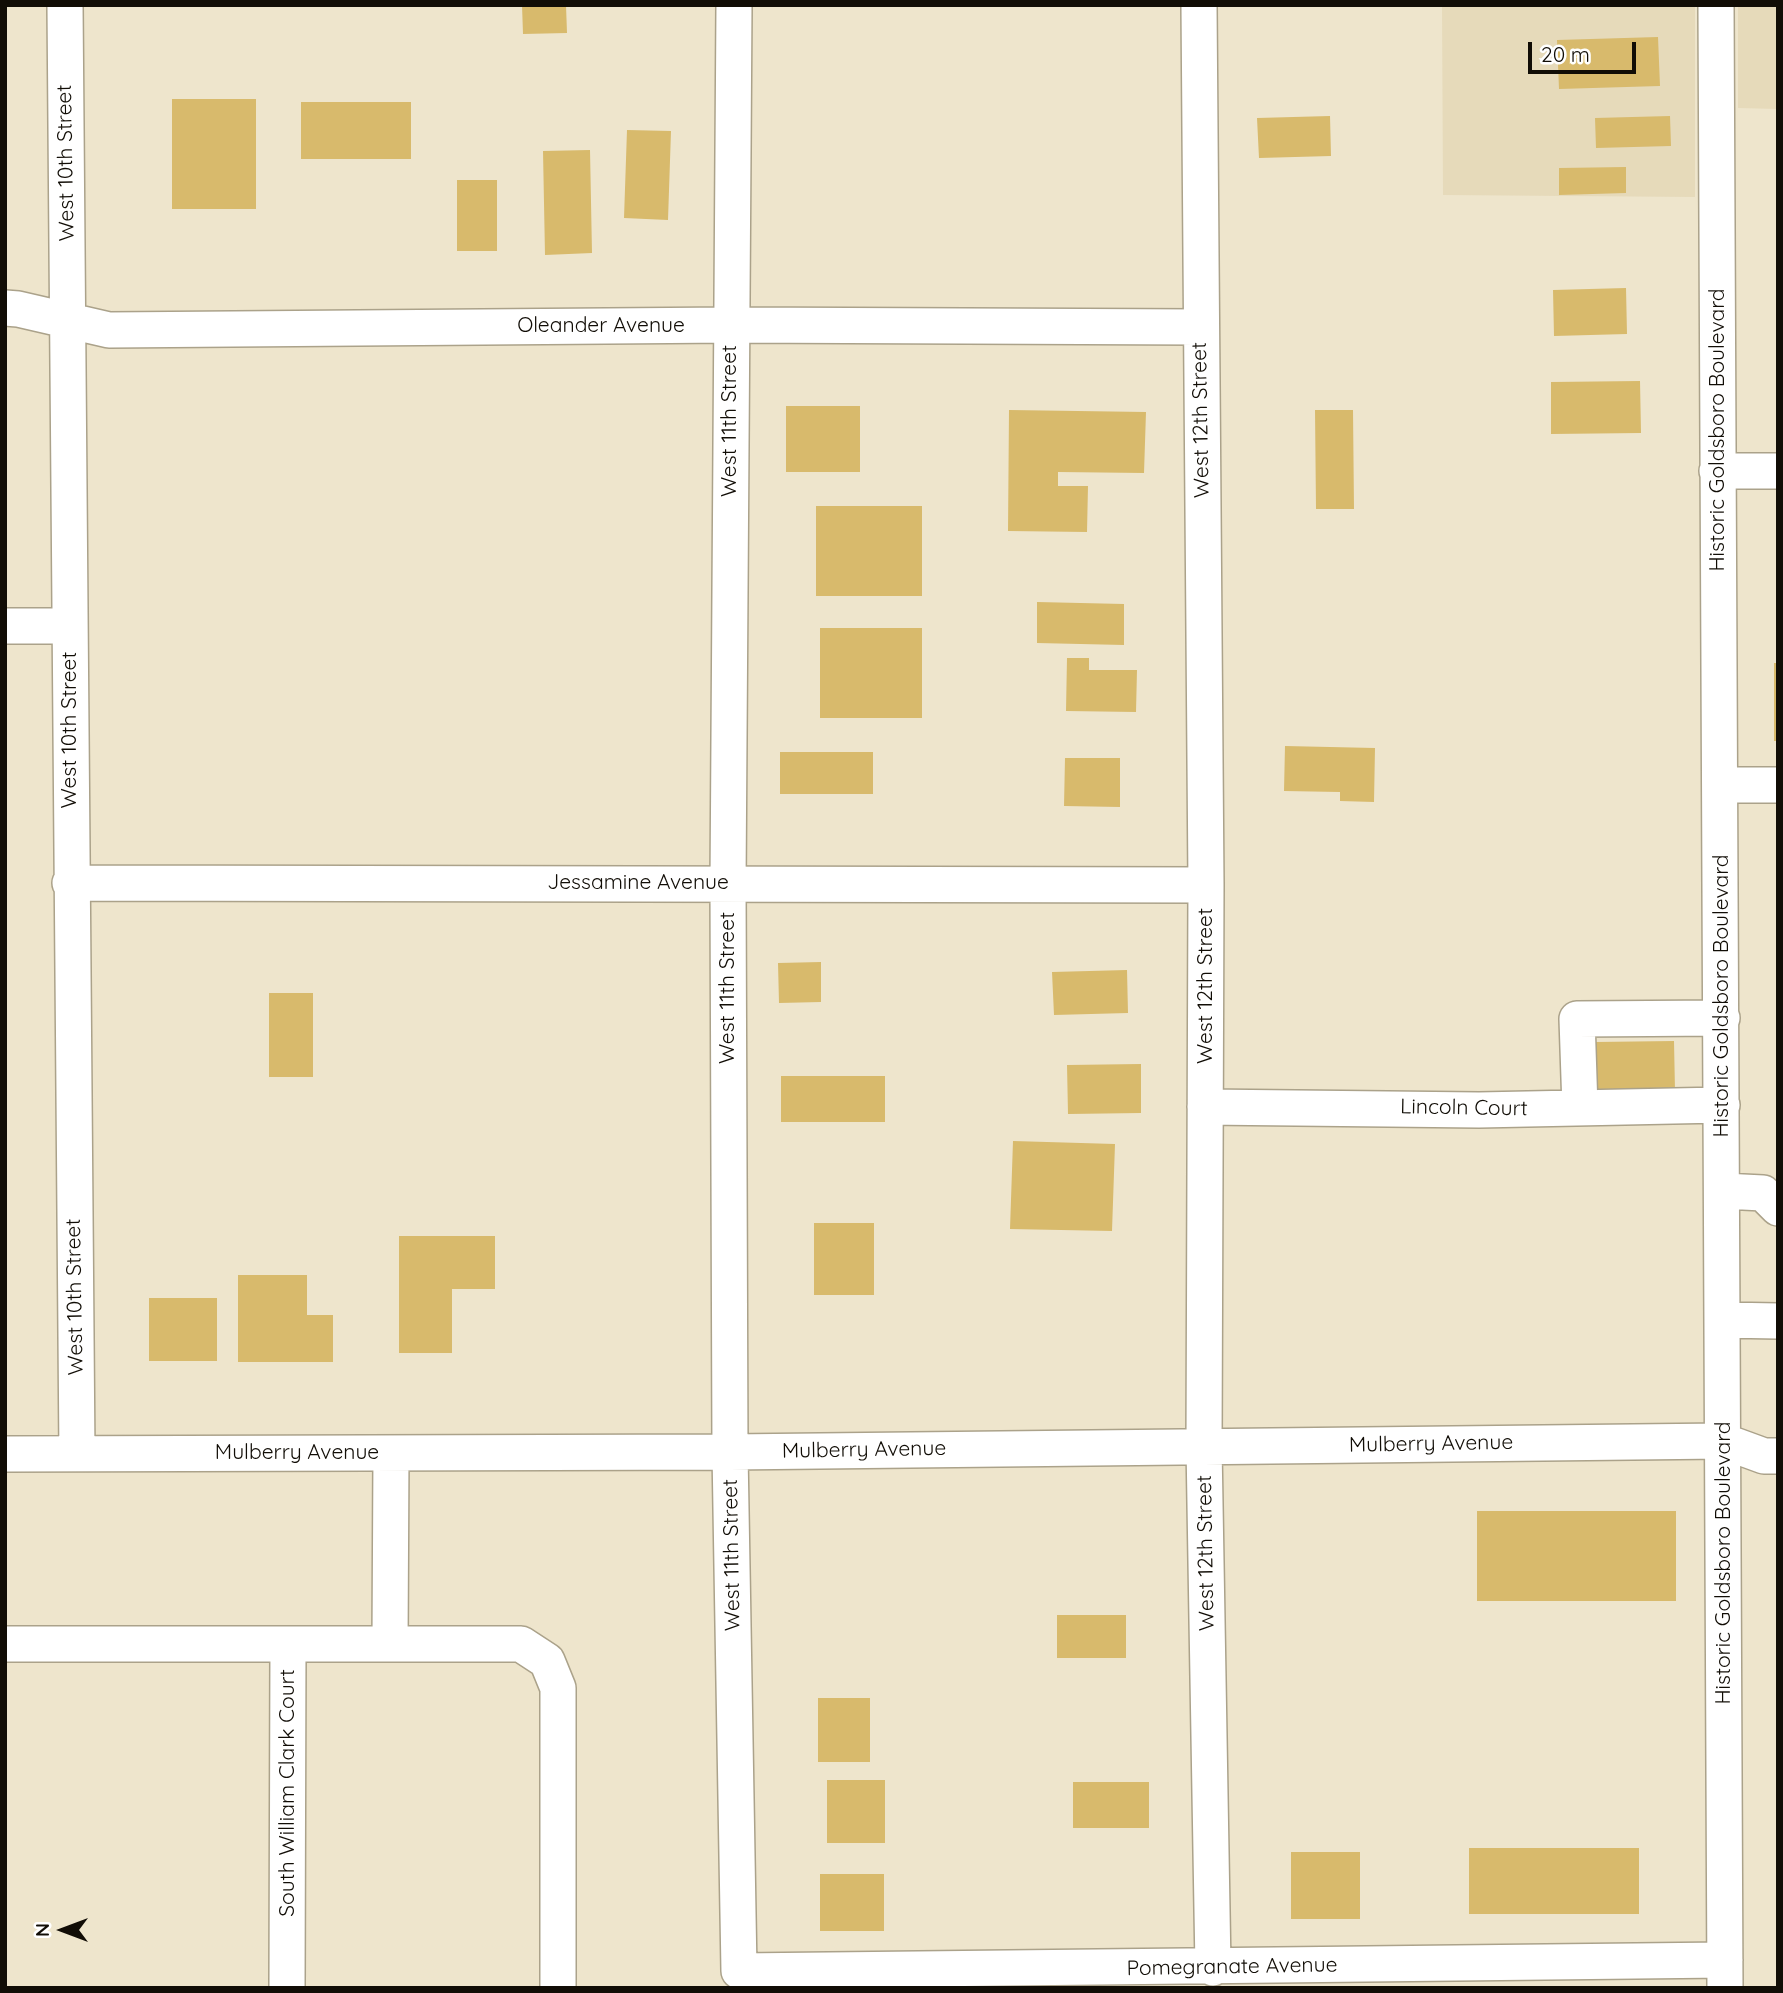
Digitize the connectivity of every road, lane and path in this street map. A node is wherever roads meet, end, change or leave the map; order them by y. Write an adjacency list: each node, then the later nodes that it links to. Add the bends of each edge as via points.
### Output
1 (65, 5): 6 (street, West 10th Street)
2 (734, 5): 7 (street, West 11th Street)
3 (1199, 5): 8 (street, West 12th Street)
4 (1716, 5): 9 (street, Historic Goldsboro Boulevard)
5 (5, 308): 6 (street, Oleander Avenue)
6 (68, 319): 7 (street, Oleander Avenue, via 109,330); 12 (street, West 10th Street)
7 (731, 325): 8 (street, Oleander Avenue); 16 (street, West 11th Street)
8 (1200, 327): 17 (street, West 12th Street)
9 (1717, 471): 10 (street); 13 (street, Historic Goldsboro Boulevard)
10 (1778, 471)
11 (5, 626): 12 (street)
12 (69, 626): 15 (street, West 10th Street)
13 (1721, 785): 14 (street); 18 (street, Historic Goldsboro Boulevard)
14 (1778, 785)
15 (70, 883): 16 (street, Jessamine Avenue); 31 (street, West 10th Street)
16 (728, 883): 17 (street, Jessamine Avenue); 28 (street, West 11th Street)
17 (1206, 885): 20 (street, West 12th Street)
18 (1722, 1018): 19 (street, Historic Goldsboro Boulevard); 21 (street, via 1577,1019)
19 (1722, 1105): 21 (street, Lincoln Court); 22 (street, Historic Goldsboro Boulevard)
20 (1205, 1107): 21 (street, Lincoln Court); 27 (street, West 12th Street)
21 (1580, 1108)
22 (1723, 1191): 23 (street, via 1763,1193); 24 (street, Historic Goldsboro Boulevard)
23 (1778, 1209)
24 (1723, 1320): 25 (street); 26 (street, Historic Goldsboro Boulevard)
25 (1778, 1321)
26 (1723, 1441): 27 (street, Mulberry Avenue); 32 (street, via 1764,1456); 38 (street, Historic Goldsboro Boulevard)
27 (1204, 1446): 28 (street, Mulberry Avenue); 36 (street, West 12th Street)
28 (730, 1452): 29 (street, Mulberry Avenue); 37 (street, West 11th Street)
29 (391, 1453): 31 (street, Mulberry Avenue); 33 (street)
30 (5, 1454): 31 (street, Mulberry Avenue)
31 (77, 1454)
32 (1778, 1456)
33 (390, 1643): 35 (street, South William Clark Court); 41 (street, South William Clark Court, via 521,1644 547,1661 558,1688)
34 (5, 1644): 35 (street)
35 (288, 1645): 40 (street, South William Clark Court)
36 (1213, 1968): 38 (street, Pomegranate Avenue); 39 (street, Pomegranate Avenue)
37 (739, 1971): 39 (street, Pomegranate Avenue)
38 (1725, 1974)
39 (902, 1980)
40 (287, 1988)
41 (558, 1988)

